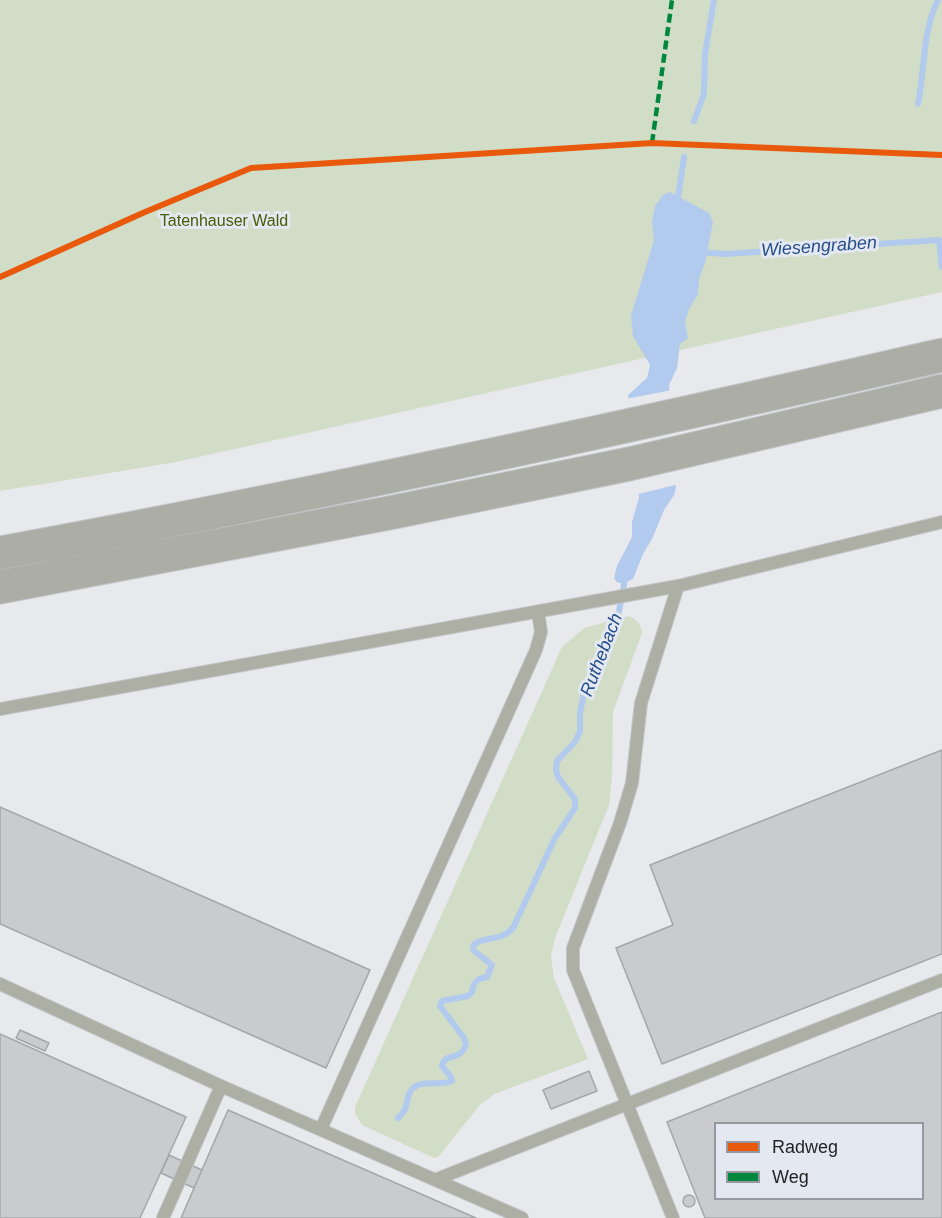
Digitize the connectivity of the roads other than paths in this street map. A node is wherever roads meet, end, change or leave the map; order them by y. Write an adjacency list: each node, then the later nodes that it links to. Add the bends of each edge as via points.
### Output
1 (942, 355): 4 (highway, via 377,481)
2 (942, 391): 6 (highway, via 629,464)
3 (942, 522): 5 (lane)
4 (0, 553)
5 (678, 586): 7 (lane); 12 (lane, via 641,703 629,794 573,948 573,970)
6 (0, 587)
7 (538, 612): 8 (lane); 13 (lane, via 541,632 536,650)
8 (0, 709)
9 (942, 980): 12 (lane)
10 (0, 984): 11 (lane)
11 (221, 1086): 13 (lane); 15 (lane)
12 (627, 1104): 14 (lane); 17 (lane)
13 (321, 1129): 14 (lane)
14 (437, 1179): 16 (lane)
15 (163, 1218)
16 (522, 1218)
17 (674, 1218)

